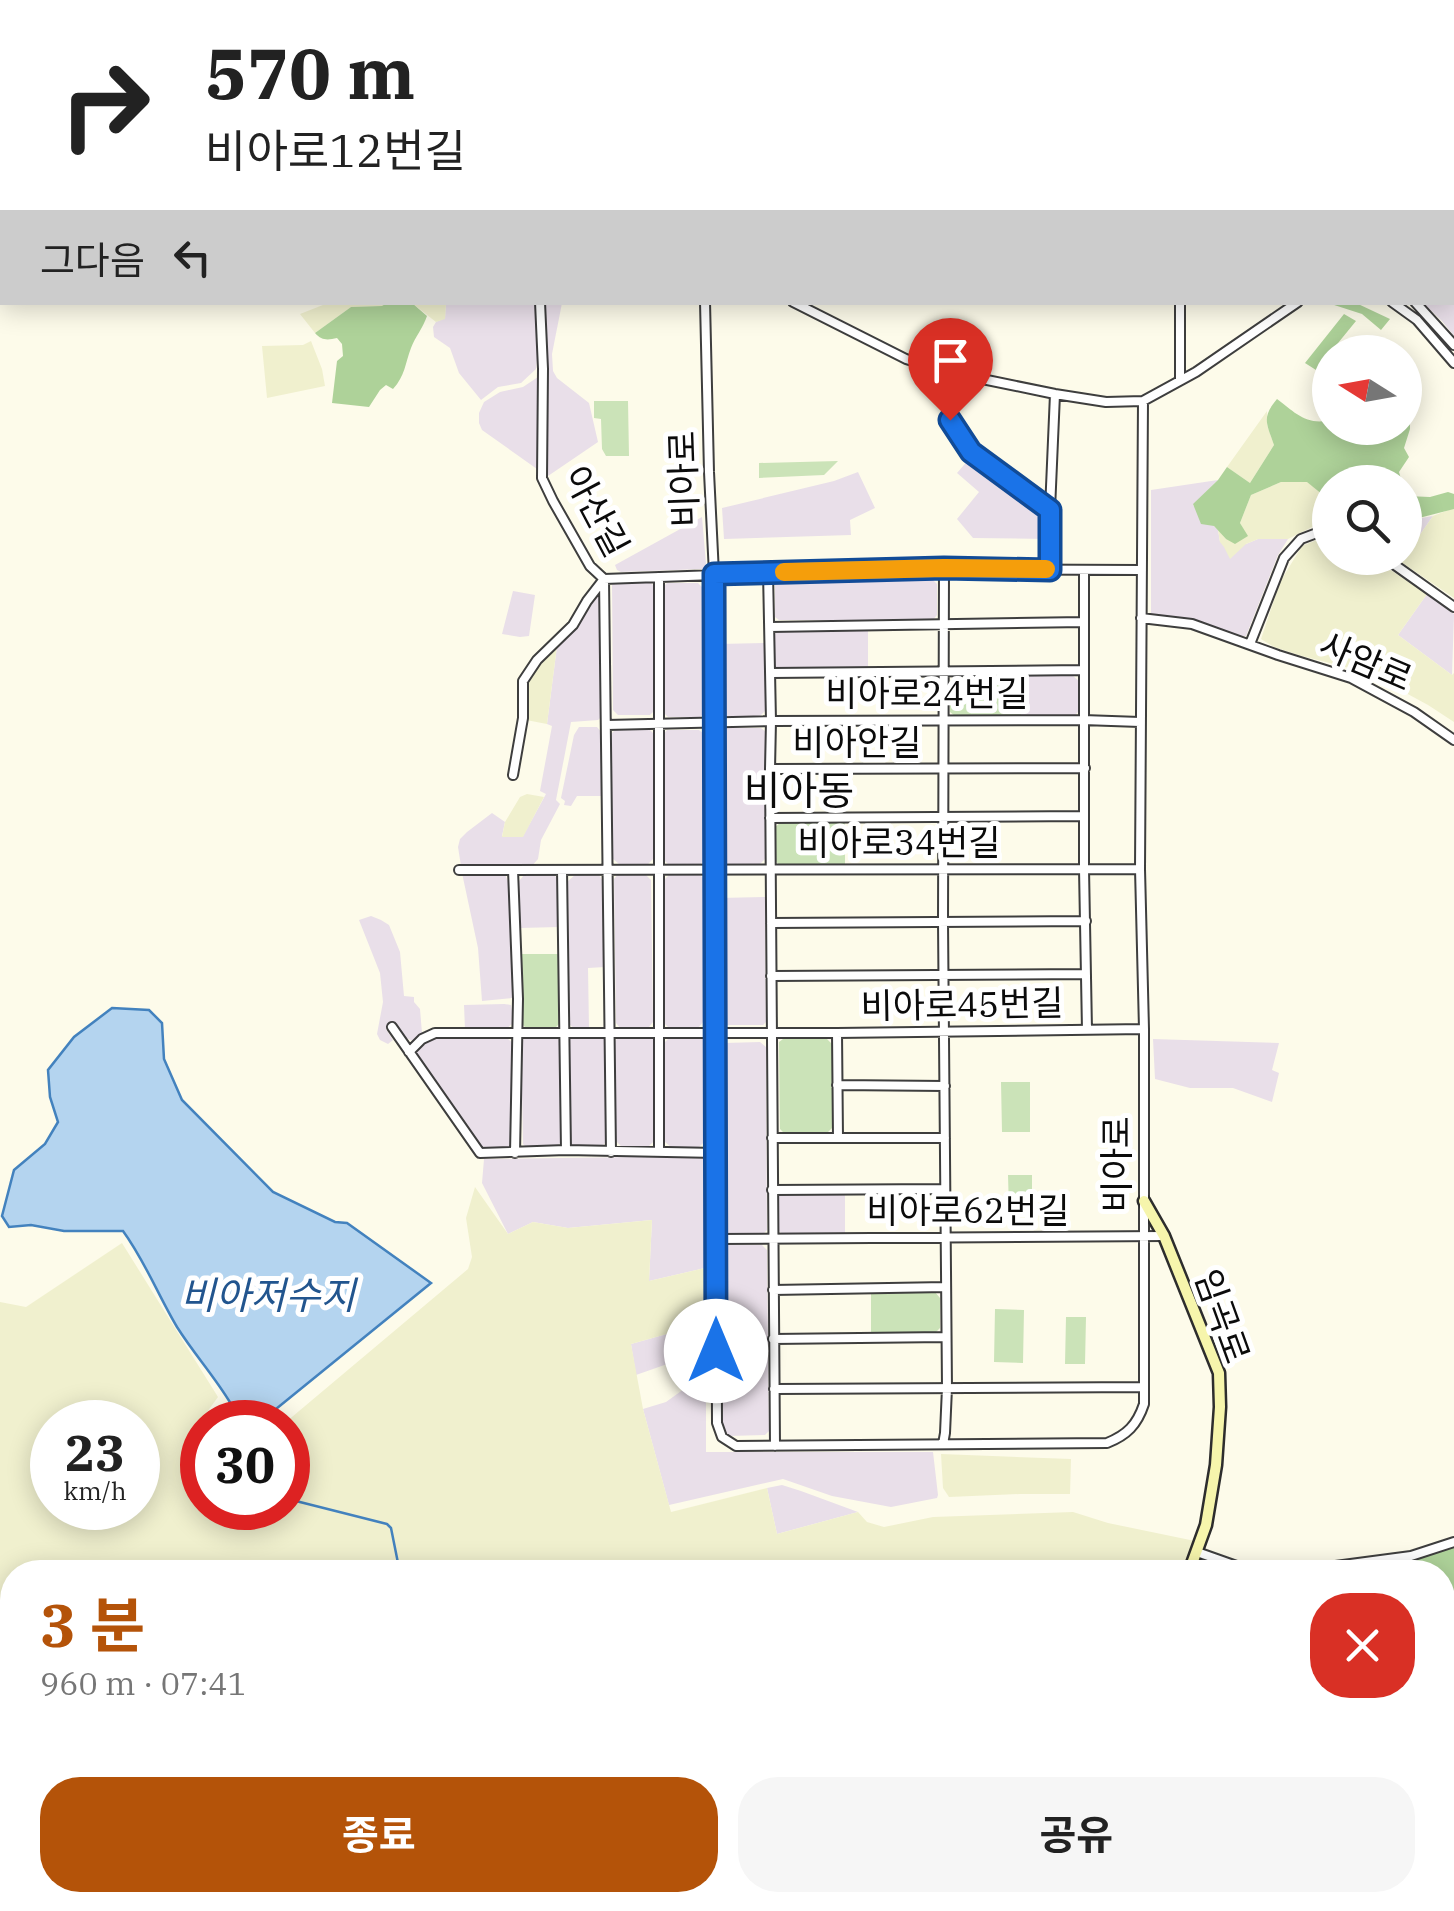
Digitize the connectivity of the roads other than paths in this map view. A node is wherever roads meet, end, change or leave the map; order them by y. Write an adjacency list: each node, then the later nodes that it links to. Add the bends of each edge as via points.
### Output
1 (540, 305): 24 (street, 아산길, via 542,478 590,566)
2 (706, 305): 21 (street, 비아로)
3 (798, 305): 10 (street, via 896,355)
4 (1180, 305): 11 (street)
5 (1294, 305): 11 (street)
6 (1394, 305): 9 (street)
7 (1418, 305): 8 (street)
8 (1454, 345)
9 (1454, 363)
10 (948, 372): 12 (street); 14 (street, via 945,404 964,443)
11 (1180, 380): 13 (street)
12 (1055, 394): 13 (street); 14 (street)
13 (1143, 400): 19 (street, 비아로)
14 (1050, 510): 17 (street)
15 (1312, 535): 30 (street, via 1284,558)
16 (944, 568): 17 (street); 20 (street); 28 (street, 비아안길)
17 (1050, 570): 18 (street)
18 (1084, 570): 19 (street); 27 (street)
19 (1142, 570): 26 (street, 비아로)
20 (768, 572): 21 (street); 29 (street)
21 (714, 574): 23 (street); 36 (street, 비아로)
22 (1409, 575): 25 (street)
23 (659, 577): 24 (street); 39 (street)
24 (604, 579): 40 (street); 45 (street, 아산길, via 574,625 523,681)
25 (1454, 607)
26 (1141, 618): 30 (street, 사암로, via 1192,624); 38 (street, 비아로)
27 (1084, 622): 28 (street); 31 (street)
28 (943, 625): 29 (street); 33 (street, 비아안길)
29 (770, 626): 32 (street)
30 (1250, 644): 41 (street, 사암로, via 1351,678)
31 (1084, 670): 33 (street, 비아안길); 34 (street)
32 (771, 673): 33 (street, 비아안길); 35 (street)
33 (944, 673): 37 (street, 비아안길)
34 (1084, 720): 37 (street, 비아로24번길); 38 (street, 비아로24번길); 42 (street)
35 (771, 721): 36 (street, 비아로24번길); 37 (street, 비아로24번길); 43 (street, 비아로34번길)
36 (713, 722): 39 (street, 비아로24번길); 52 (street, 비아로)
37 (944, 722): 44 (street, 비아안길)
38 (1140, 722): 58 (street, 비아로)
39 (658, 723): 40 (street, 비아로24번길); 49 (street)
40 (607, 725): 51 (street)
41 (1454, 740)
42 (1085, 768): 44 (street, 비아안길); 46 (street)
43 (770, 770): 44 (street, 비아안길); 47 (street, 비아로34번길)
44 (944, 770): 48 (street, 비아안길)
45 (513, 775)
46 (1084, 816): 48 (street); 53 (street)
47 (770, 818): 48 (street); 57 (street)
48 (943, 818): 50 (street, 비아안길)
49 (658, 868): 51 (street, 비아로34번길); 52 (street, 비아로34번길); 69 (street)
50 (943, 868): 53 (street, 비아로34번길); 57 (street, 비아로34번길); 60 (street, 비아안길)
51 (609, 869): 56 (street, 비아로34번길); 68 (street)
52 (714, 869): 57 (street, 비아로34번길); 70 (street, 비아로)
53 (1084, 869): 58 (street, 비아로34번길); 59 (street, 비아로45번길)
54 (460, 870): 55 (street, 비아로34번길)
55 (513, 870): 56 (street, 비아로34번길); 74 (street)
56 (562, 870): 72 (street)
57 (770, 870): 61 (street)
58 (1140, 870): 66 (street, 비아로)
59 (1086, 921): 60 (street); 63 (street, 비아로45번길)
60 (943, 922): 61 (street); 62 (street, 비아안길)
61 (771, 923): 64 (street)
62 (944, 974): 63 (street); 64 (street); 73 (street, 비아안길)
63 (1086, 974): 67 (street, 비아로45번길)
64 (772, 976): 71 (street)
65 (392, 1027): 76 (street)
66 (1144, 1029): 67 (street, 비아로45번길); 89 (street, 비아로)
67 (1087, 1030): 73 (street, 비아로45번길)
68 (611, 1032): 69 (street, 비아로45번길); 72 (street, 비아로45번길); 84 (street)
69 (658, 1032): 70 (street, 비아로45번길); 85 (street)
70 (715, 1032): 71 (street, 비아로45번길); 86 (street, 비아로)
71 (771, 1032): 75 (street, 비아로45번길); 79 (street)
72 (564, 1033): 74 (street, 비아로45번길); 82 (street)
73 (944, 1033): 75 (street, 비아로45번길); 78 (street, 비아안길)
74 (517, 1034): 76 (street, 비아로45번길, via 434,1033); 83 (street)
75 (837, 1034): 77 (street, 비아로45번길)
76 (409, 1052): 83 (street, via 480,1153)
77 (837, 1085): 78 (street); 80 (street)
78 (945, 1086): 81 (street, 비아안길)
79 (772, 1138): 80 (street); 88 (street)
80 (838, 1138): 81 (street)
81 (946, 1138): 87 (street, 비아안길)
82 (566, 1150): 83 (street); 84 (street)
83 (515, 1152)
84 (611, 1152): 85 (street)
85 (659, 1152): 86 (street)
86 (717, 1152): 94 (street, 비아로)
87 (945, 1189): 88 (street); 90 (street, 비아안길)
88 (772, 1190): 93 (street)
89 (1144, 1200): 91 (street, 비아로); 92 (main road, 임곡로)
90 (946, 1236): 91 (street, 비아로62번길); 93 (street, 비아로62번길); 95 (street, 비아안길)
91 (1144, 1236): 92 (street, 비아로62번길); 99 (street, 비아로)
92 (1164, 1236): 105 (main road, 임곡로, via 1219,1373 1216,1464)
93 (772, 1238): 94 (street, 비아로62번길); 96 (street)
94 (716, 1239): 103 (street, 비아로, via 718,1431 736,1446)
95 (946, 1288): 96 (street); 97 (street, 비아안길)
96 (773, 1290): 98 (street)
97 (946, 1337): 98 (street); 100 (street, 비아안길)
98 (773, 1338): 101 (street)
99 (1144, 1387): 100 (street); 102 (street, 비아로, via 1140,1418 1107,1443)
100 (947, 1388): 101 (street); 102 (street, 비아안길)
101 (774, 1389): 103 (street)
102 (943, 1444): 103 (street, 비아로)
103 (775, 1446)
104 (1454, 1542): 108 (street)
105 (1197, 1552): 106 (main road, 임곡로); 107 (street)
106 (1194, 1560)
107 (1220, 1560)
108 (1381, 1560)

